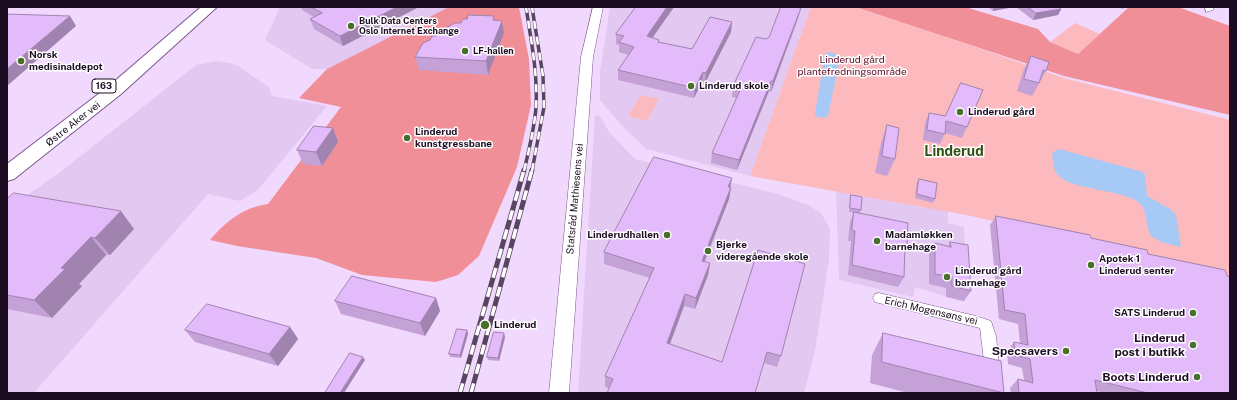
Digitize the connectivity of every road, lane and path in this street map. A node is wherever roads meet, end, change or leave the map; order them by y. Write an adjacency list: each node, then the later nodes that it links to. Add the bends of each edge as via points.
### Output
1 (196, 7): 4 (highway, Østre Aker vei / 163, via 106,85)
2 (210, 7): 5 (highway, Østre Aker vei / 163, via 115,90)
3 (598, 7): 7 (street, Statsråd Mathiesens vei, via 587,57)
4 (7, 160)
5 (7, 174)
6 (879, 298): 8 (street, Erich Mogensøns vei, via 986,325)
7 (559, 393)
8 (994, 393)

